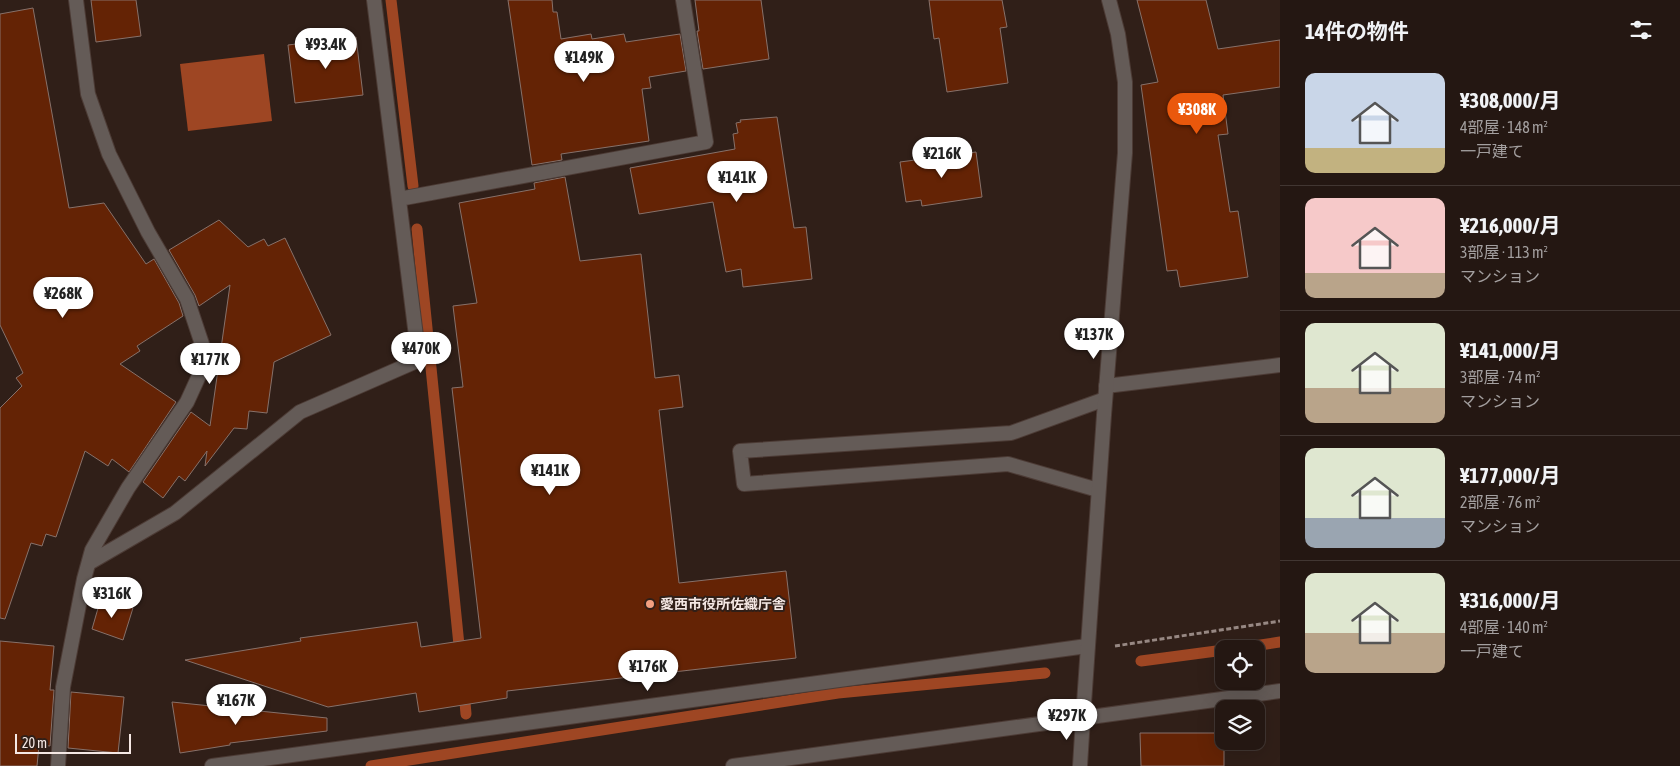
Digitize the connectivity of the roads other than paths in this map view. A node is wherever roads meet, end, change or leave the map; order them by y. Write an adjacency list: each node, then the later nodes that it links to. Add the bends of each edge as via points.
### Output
1 (76, 0): 9 (street, via 88,94 109,154 148,232 187,299 202,344 203,367 187,402 128,488 92,550)
2 (374, 0): 5 (street)
3 (683, 0): 5 (street, via 706,142)
4 (1110, 0): 7 (street, via 1126,82 1125,153)
5 (399, 199): 9 (street, via 419,360 300,412 176,513)
6 (1280, 365): 7 (street)
7 (1106, 392): 8 (street); 8 (street, via 1011,433 740,451 744,484 1008,464)
8 (1098, 490): 10 (street)
9 (89, 563): 13 (street, via 63,687)
10 (1087, 648): 12 (street); 14 (street)
11 (1280, 691): 12 (street)
12 (1083, 718): 15 (street); 16 (street)
13 (58, 766)
14 (212, 766)
15 (733, 766)
16 (1080, 766)

